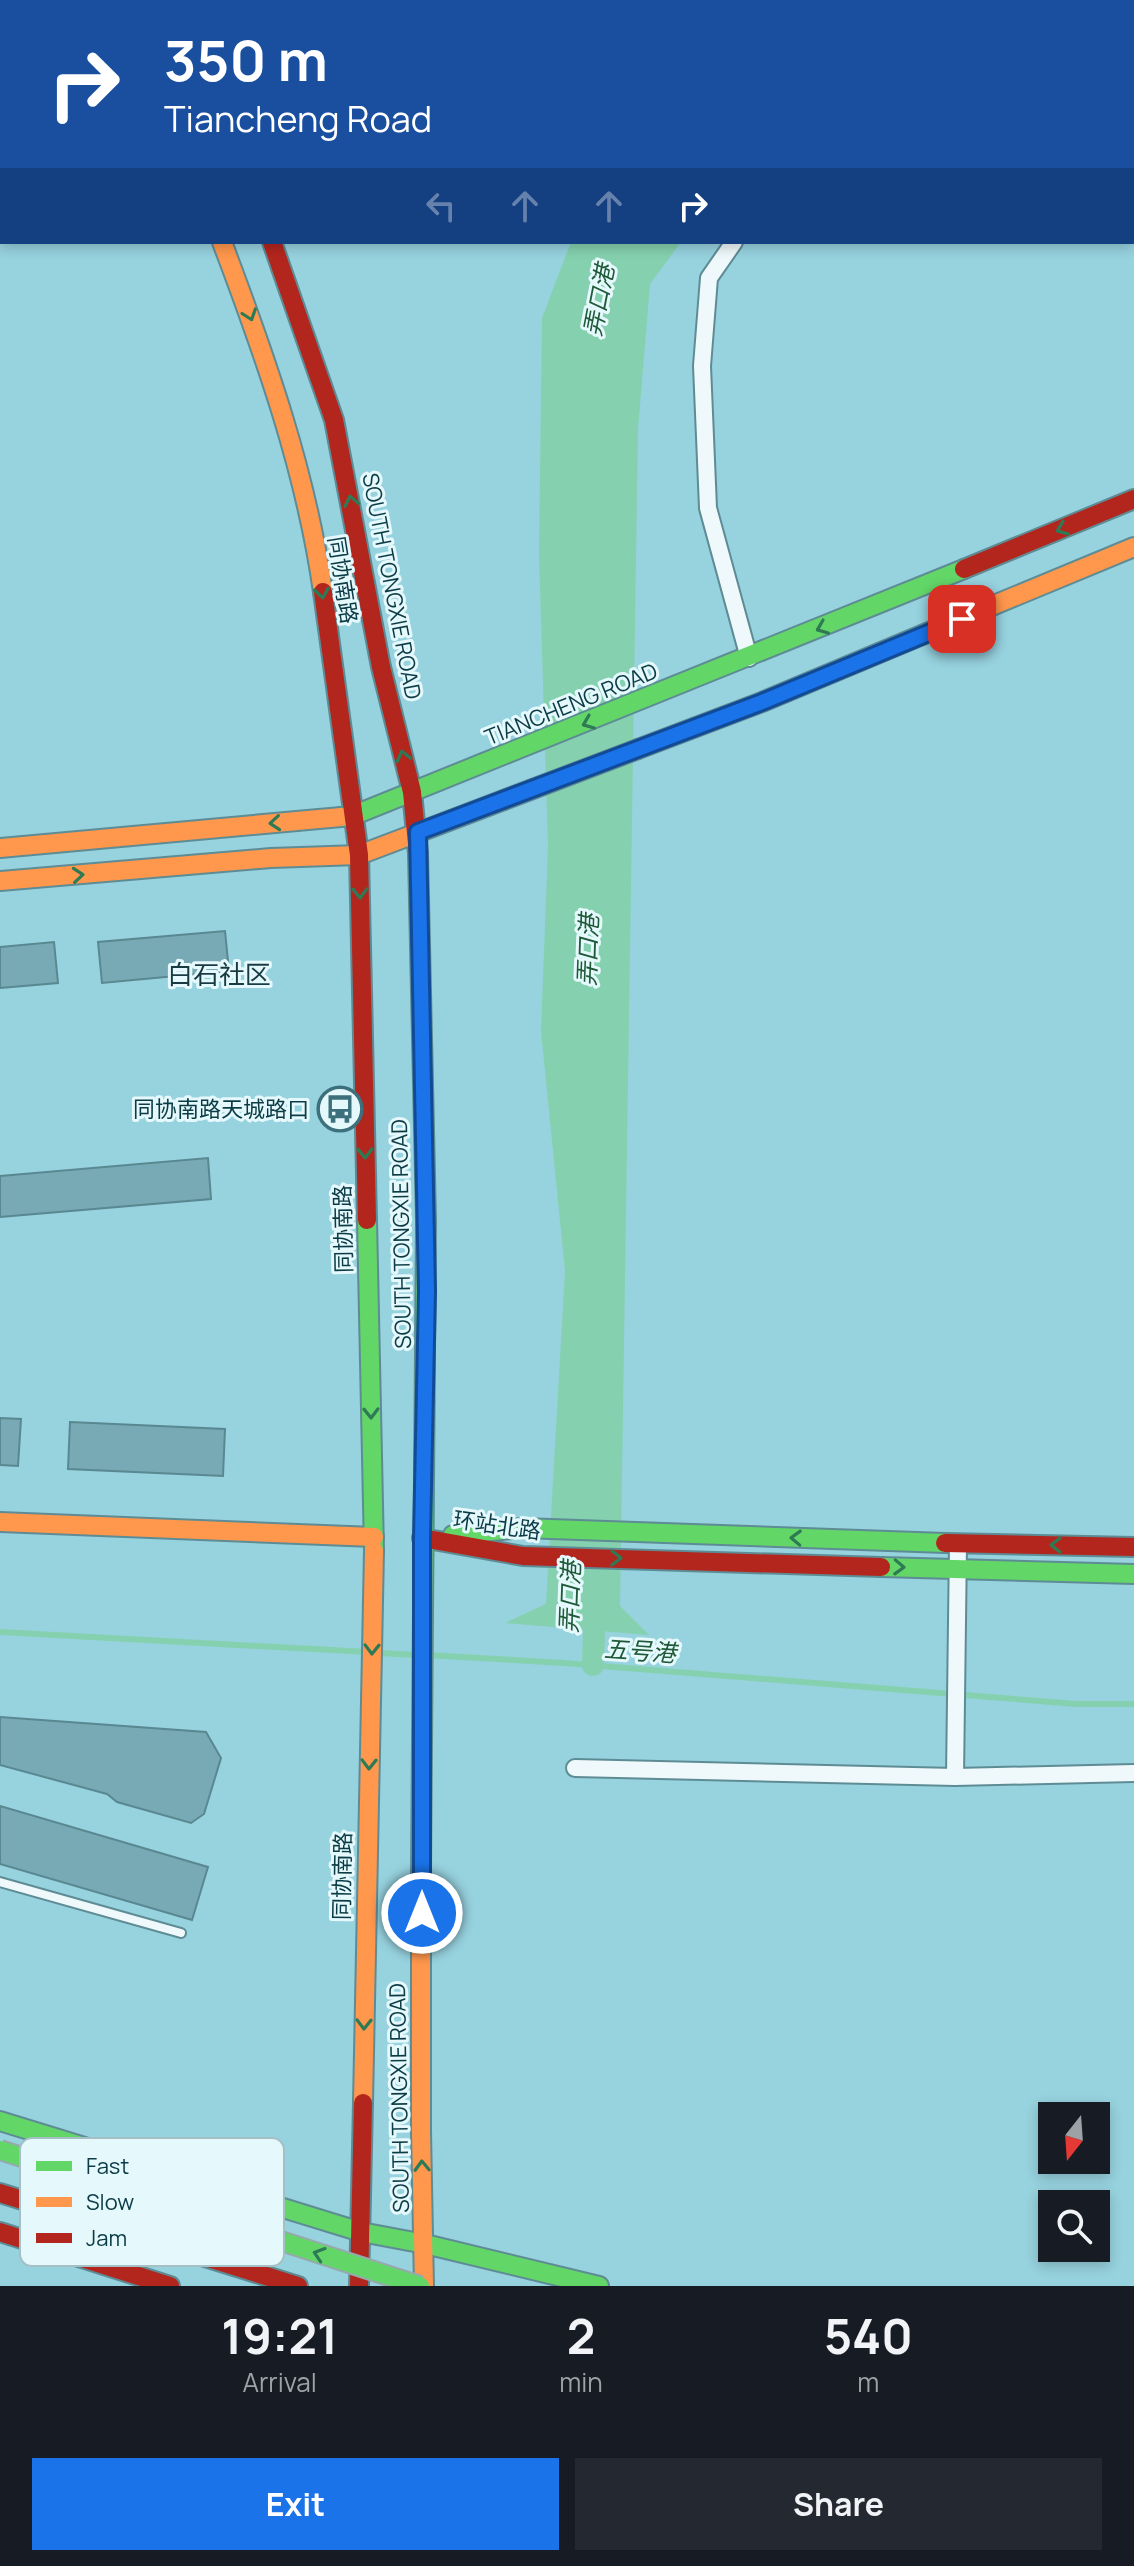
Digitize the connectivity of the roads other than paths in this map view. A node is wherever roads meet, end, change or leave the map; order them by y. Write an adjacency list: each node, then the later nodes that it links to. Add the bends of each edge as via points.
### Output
1 (223, 244): 8 (main road, 同协南路, one-way to 8, via 299,473 318,558)
2 (273, 244): 7 (main road, SOUTH TONGXIE ROAD, one-way to 2, via 381,667 334,420)
3 (733, 244): 6 (street, via 709,278 702,366 708,508)
4 (1134, 499): 6 (main road, TIANCHENG ROAD, one-way to 6)
5 (1134, 547): 9 (main road, via 664,740)
6 (749, 658): 7 (main road, TIANCHENG ROAD, one-way to 7)
7 (412, 792): 8 (main road, TIANCHENG ROAD); 9 (main road, SOUTH TONGXIE ROAD)
8 (352, 816): 10 (main road, TIANCHENG ROAD, one-way to 10); 11 (main road, 同协南路)
9 (418, 832): 11 (main road); 15 (main road, SOUTH TONGXIE ROAD, via 427,1291)
10 (0, 848)
11 (359, 855): 12 (main road, one-way to 11); 14 (main road, 同协南路, one-way to 14)
12 (0, 881)
13 (0, 1522): 14 (main road)
14 (374, 1537): 33 (main road, 同协南路, one-way to 33)
15 (422, 1538): 16 (main road, 环站北路, one-way to 15, via 522,1528); 18 (main road, 环站北路, one-way to 18, via 523,1556); 36 (main road, SOUTH TONGXIE ROAD, one-way to 15)
16 (958, 1544): 17 (main road, 环站北路, one-way to 16); 18 (street)
17 (1134, 1547)
18 (958, 1569): 19 (main road, 环站北路); 22 (street)
19 (1134, 1574)
20 (575, 1768): 22 (street)
21 (1134, 1773): 22 (street)
22 (955, 1777)
23 (0, 1882): 24 (lane)
24 (181, 1933)
25 (0, 2121): 26 (main road)
26 (55, 2138)
27 (0, 2150): 28 (main road, one-way to 27, bridge)
28 (20, 2156)
29 (0, 2193): 30 (main road)
30 (20, 2199)
31 (284, 2208): 33 (main road)
32 (0, 2232): 34 (main road)
33 (361, 2232): 36 (main road); 41 (main road, 同协南路)
34 (20, 2238)
35 (284, 2242): 42 (main road, one-way to 35, bridge)
36 (425, 2244): 42 (main road, SOUTH TONGXIE ROAD); 43 (main road); 44 (main road)
37 (107, 2266): 39 (main road)
38 (234, 2266): 40 (main road)
39 (170, 2286)
40 (298, 2286)
41 (359, 2286)
42 (422, 2286)
43 (538, 2286)
44 (599, 2286)

